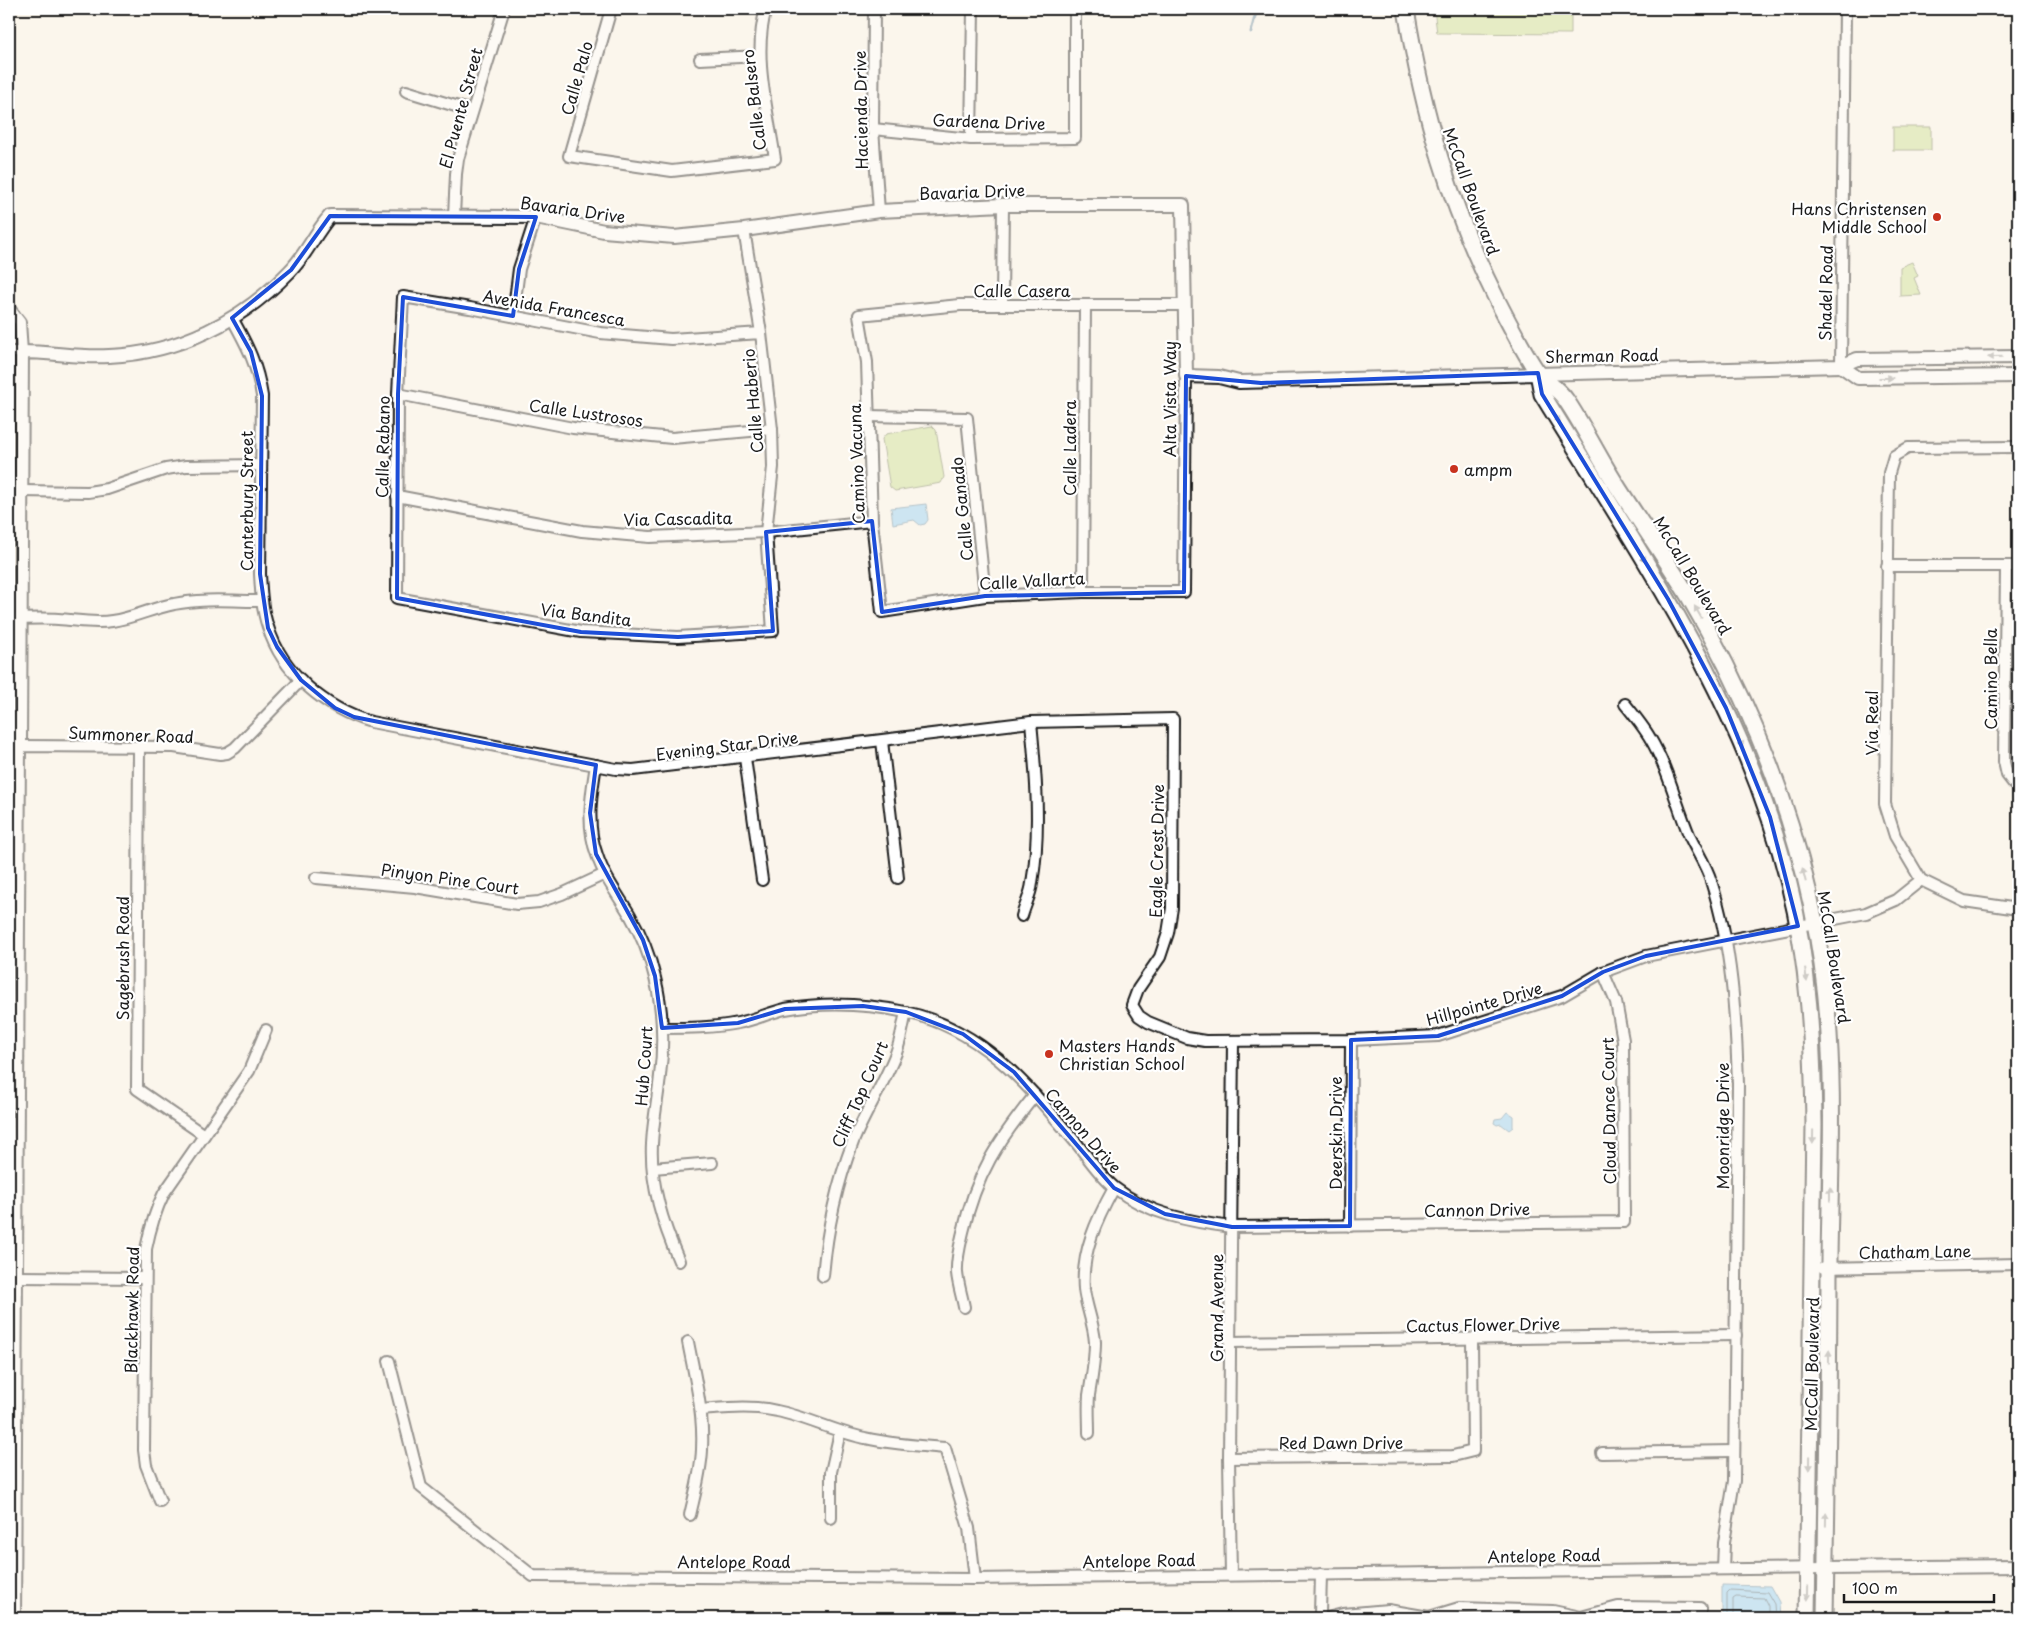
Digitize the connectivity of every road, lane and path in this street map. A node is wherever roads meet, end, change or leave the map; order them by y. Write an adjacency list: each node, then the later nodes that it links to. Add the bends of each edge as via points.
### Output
1 (504, 9): 12 (street, El Puente Street)
2 (611, 9): 15 (street, Calle Palo, via 569,156 672,171)
3 (766, 9): 9 (street, Calle Balsero)
4 (874, 9): 13 (street, Hacienda Drive)
5 (973, 9): 14 (street)
6 (1076, 9): 14 (street, Gardena Drive, via 1075,138)
7 (1406, 9): 35 (main road, McCall Boulevard, via 1423,96 1450,191 1482,269)
8 (1845, 9): 34 (street, Shadel Road)
9 (760, 56): 10 (street); 15 (street, Calle Balsero)
10 (700, 59)
11 (406, 92): 12 (street)
12 (472, 111): 19 (street, El Puente Street, via 458,159)
13 (873, 129): 14 (street, Gardena Drive); 18 (street, Hacienda Drive)
14 (971, 139)
15 (775, 159)
16 (1003, 205): 17 (street, Bavaria Drive); 18 (street, Bavaria Drive); 23 (street)
17 (1184, 205): 25 (street, Alta Vista Way)
18 (879, 211): 21 (street, Bavaria Drive)
19 (454, 216): 20 (street, Bavaria Drive); 29 (street, Bavaria Drive, via 330,216 291,270 265,295)
20 (536, 217): 21 (street, Bavaria Drive, via 604,231 674,237); 28 (street, via 519,269)
21 (744, 230): 30 (street, Calle Haberio)
22 (403, 297): 28 (street, Avenida Francesca); 38 (street, Calle Rabano)
23 (1002, 305): 24 (street, Calle Casera); 27 (street, Calle Casera, via 927,307)
24 (1085, 305): 25 (street, Calle Casera); 50 (street, Calle Ladera)
25 (1185, 305): 36 (street, Alta Vista Way)
26 (9, 308): 32 (street, via 20,322)
27 (859, 315): 39 (street, Camino Vacuna, via 867,362)
28 (513, 316): 30 (street, Avenida Francesca, via 600,333 671,339)
29 (232, 318): 32 (street, Bavaria Drive, via 197,337 134,354 78,356); 42 (street, Canterbury Street, via 251,352 258,374 262,396)
30 (761, 333): 40 (street, Calle Haberio)
31 (9, 352): 32 (street, Bavaria Drive)
32 (22, 352): 43 (street)
33 (2018, 356): 34 (street, Sherman Road, one-way to 34, via 1857,359)
34 (1841, 366): 35 (street, Sherman Road); 37 (street, one-way to 37, via 1858,378)
35 (1538, 373): 36 (street, Sherman Road, via 1261,383); 58 (main road, McCall Boulevard, one-way to 58, via 1542,394); 63 (main road, McCall Boulevard, one-way to 35, via 1722,657 1681,584 1617,486 1564,396)
36 (1186, 376): 51 (street, Alta Vista Way)
37 (2018, 376)
38 (398, 394): 40 (street, Calle Lustrosos, via 573,428 672,438); 44 (street, Calle Rabano)
39 (867, 416): 45 (street, Camino Vacuna); 52 (street, Calle Ganado, via 967,418)
40 (772, 429): 46 (street, Calle Haberio, via 773,467)
41 (2018, 447): 47 (street, Via Real, via 1908,448 1894,456 1889,473)
42 (261, 465): 43 (street, via 166,469 88,492); 54 (street, Canterbury Street)
43 (21, 491): 56 (street)
44 (397, 496): 46 (street, Via Cascadita, via 582,531 650,537); 53 (street, Calle Rabano)
45 (872, 521): 46 (street, Via Cascadita); 55 (street, Camino Vacuna)
46 (766, 532): 57 (street, Calle Haberio)
47 (1887, 566): 48 (street); 74 (street, Via Real, via 1885,804 1895,836)
48 (2006, 566): 49 (street); 69 (street, Camino Bella, via 2004,762 2007,775)
49 (2018, 566)
50 (1083, 592): 51 (street, Calle Vallarta); 52 (street, Calle Vallarta)
51 (1184, 592)
52 (985, 596): 55 (street, Calle Vallarta)
53 (397, 598): 57 (street, Via Bandita, via 581,632 678,637)
54 (262, 601): 56 (street, via 175,604 110,621); 59 (street, Canterbury Street, via 268,628 277,647)
55 (882, 612)
56 (15, 619): 65 (street)
57 (773, 630)
58 (1689, 634): 63 (main road, via 1702,642 1739,717); 78 (main road, McCall Boulevard, one-way to 78, via 1726,708 1770,816)
59 (301, 680): 66 (street, Summoner Road, via 227,753); 68 (street, Evening Star Drive, via 335,708 371,722)
60 (1625, 704): 79 (street, Moonridge Drive, via 1651,738 1678,800 1690,837 1711,881)
61 (1173, 719): 62 (street, Evening Star Drive); 81 (street, Eagle Crest Drive, via 1172,908 1160,957)
62 (1031, 722): 64 (street, Evening Star Drive); 76 (street, via 1036,858)
63 (1759, 737): 77 (main road, McCall Boulevard, one-way to 63, via 1792,833)
64 (882, 741): 67 (street, Evening Star Drive); 72 (street)
65 (14, 746): 66 (street, Summoner Road); 100 (street)
66 (138, 747): 88 (street, Sagebrush Road, via 137,1089)
67 (745, 758): 68 (street, Evening Star Drive, via 652,769 616,769); 73 (street)
68 (596, 765): 70 (street, Hub Court, via 591,833)
69 (2018, 785)
70 (604, 874): 71 (street, Pinyon Pine Court, via 539,902 517,904 415,887); 83 (street, Hub Court, via 643,940 655,976)
71 (316, 878)
72 (898, 878)
73 (762, 880)
74 (1921, 880): 75 (street, via 1964,901); 77 (street, Hillpointe Drive, via 1896,900 1866,913)
75 (2018, 909)
76 (1022, 916)
77 (1814, 923): 78 (street, Hillpointe Drive); 98 (main road, McCall Boulevard, one-way to 77, via 1829,1037)
78 (1798, 926): 79 (street, Hillpointe Drive); 97 (main road, McCall Boulevard, one-way to 97, via 1813,1044)
79 (1726, 940): 80 (street, Hillpointe Drive, via 1646,956); 103 (street, Moonridge Drive, via 1737,1046)
80 (1602, 972): 85 (street, Hillpointe Drive, via 1562,996 1438,1036); 92 (street, Cloud Dance Court, via 1616,1002 1623,1040)
81 (1132, 1004): 86 (street, Hillpointe Drive, via 1139,1016 1148,1022 1187,1038)
82 (906, 1012): 83 (street, Cannon Drive, via 824,1005 785,1009 738,1023 702,1028); 87 (street, Cannon Drive, via 963,1034 1002,1062); 99 (street, Cliff Top Court, via 897,1052 862,1121 836,1192)
83 (662, 1028): 90 (street, Hub Court)
84 (266, 1030): 88 (street, Blackhawk Road, via 249,1071)
85 (1351, 1040): 86 (street, Hillpointe Drive); 93 (street, Deerskin Drive)
86 (1234, 1041): 94 (street, Grand Avenue)
87 (1035, 1095): 91 (street, Cannon Drive); 102 (street, via 995,1148 968,1209 957,1272)
88 (204, 1135): 101 (street, Blackhawk Road, via 156,1210 146,1249)
89 (712, 1163): 90 (street)
90 (653, 1168): 95 (street, Hub Court, via 665,1228)
91 (1114, 1188): 94 (street, Cannon Drive, via 1165,1214 1197,1223); 110 (street, via 1099,1216 1085,1265 1084,1289 1094,1339 1095,1363 1089,1396)
92 (1624, 1222): 93 (street, Cannon Drive)
93 (1350, 1226): 94 (street, Cannon Drive)
94 (1232, 1227): 106 (street, Grand Avenue)
95 (678, 1261)
96 (2018, 1264): 98 (street, Chatham Lane)
97 (1812, 1268): 98 (street, Chatham Lane); 118 (main road, McCall Boulevard, one-way to 118)
98 (1829, 1268): 119 (main road, McCall Boulevard, one-way to 98)
99 (823, 1276)
100 (16, 1278): 101 (street); 125 (street)
101 (145, 1278): 114 (street, Blackhawk Road, via 144,1450)
102 (964, 1307)
103 (1736, 1336): 104 (street, Cactus Flower Drive); 111 (street, Moonridge Drive)
104 (1472, 1339): 106 (street, Cactus Flower Drive); 113 (street, Red Dawn Drive, via 1473,1451 1453,1456)
105 (688, 1342): 108 (street)
106 (1231, 1342): 113 (street, Grand Avenue)
107 (389, 1360): 123 (street, Antelope Road, via 421,1487 533,1576)
108 (701, 1410): 109 (street, via 758,1408 779,1411); 115 (street, via 702,1449)
109 (840, 1432): 116 (street, via 831,1472); 123 (street, via 895,1444 944,1448 969,1528)
110 (1089, 1433)
111 (1734, 1451): 112 (street); 120 (street, Moonridge Drive)
112 (1602, 1453)
113 (1229, 1458): 121 (street, Grand Avenue)
114 (160, 1502)
115 (690, 1515)
116 (831, 1518)
117 (2018, 1566): 119 (street, Antelope Road)
118 (1808, 1568): 119 (street, Antelope Road); 120 (street, Antelope Road); 129 (main road, McCall Boulevard, one-way to 129)
119 (1826, 1568): 130 (main road, McCall Boulevard)
120 (1724, 1569): 122 (street, Antelope Road)
121 (1231, 1574): 122 (street, Antelope Road); 123 (street, Antelope Road)
122 (1321, 1574): 124 (street)
123 (974, 1579)
124 (1322, 1617): 126 (street, via 1388,1610)
125 (15, 1618)
126 (1429, 1618): 127 (street, via 1459,1608 1553,1611)
127 (1581, 1618): 128 (street, via 1618,1607 1700,1608)
128 (1700, 1618)
129 (1807, 1618)
130 (1825, 1618)

